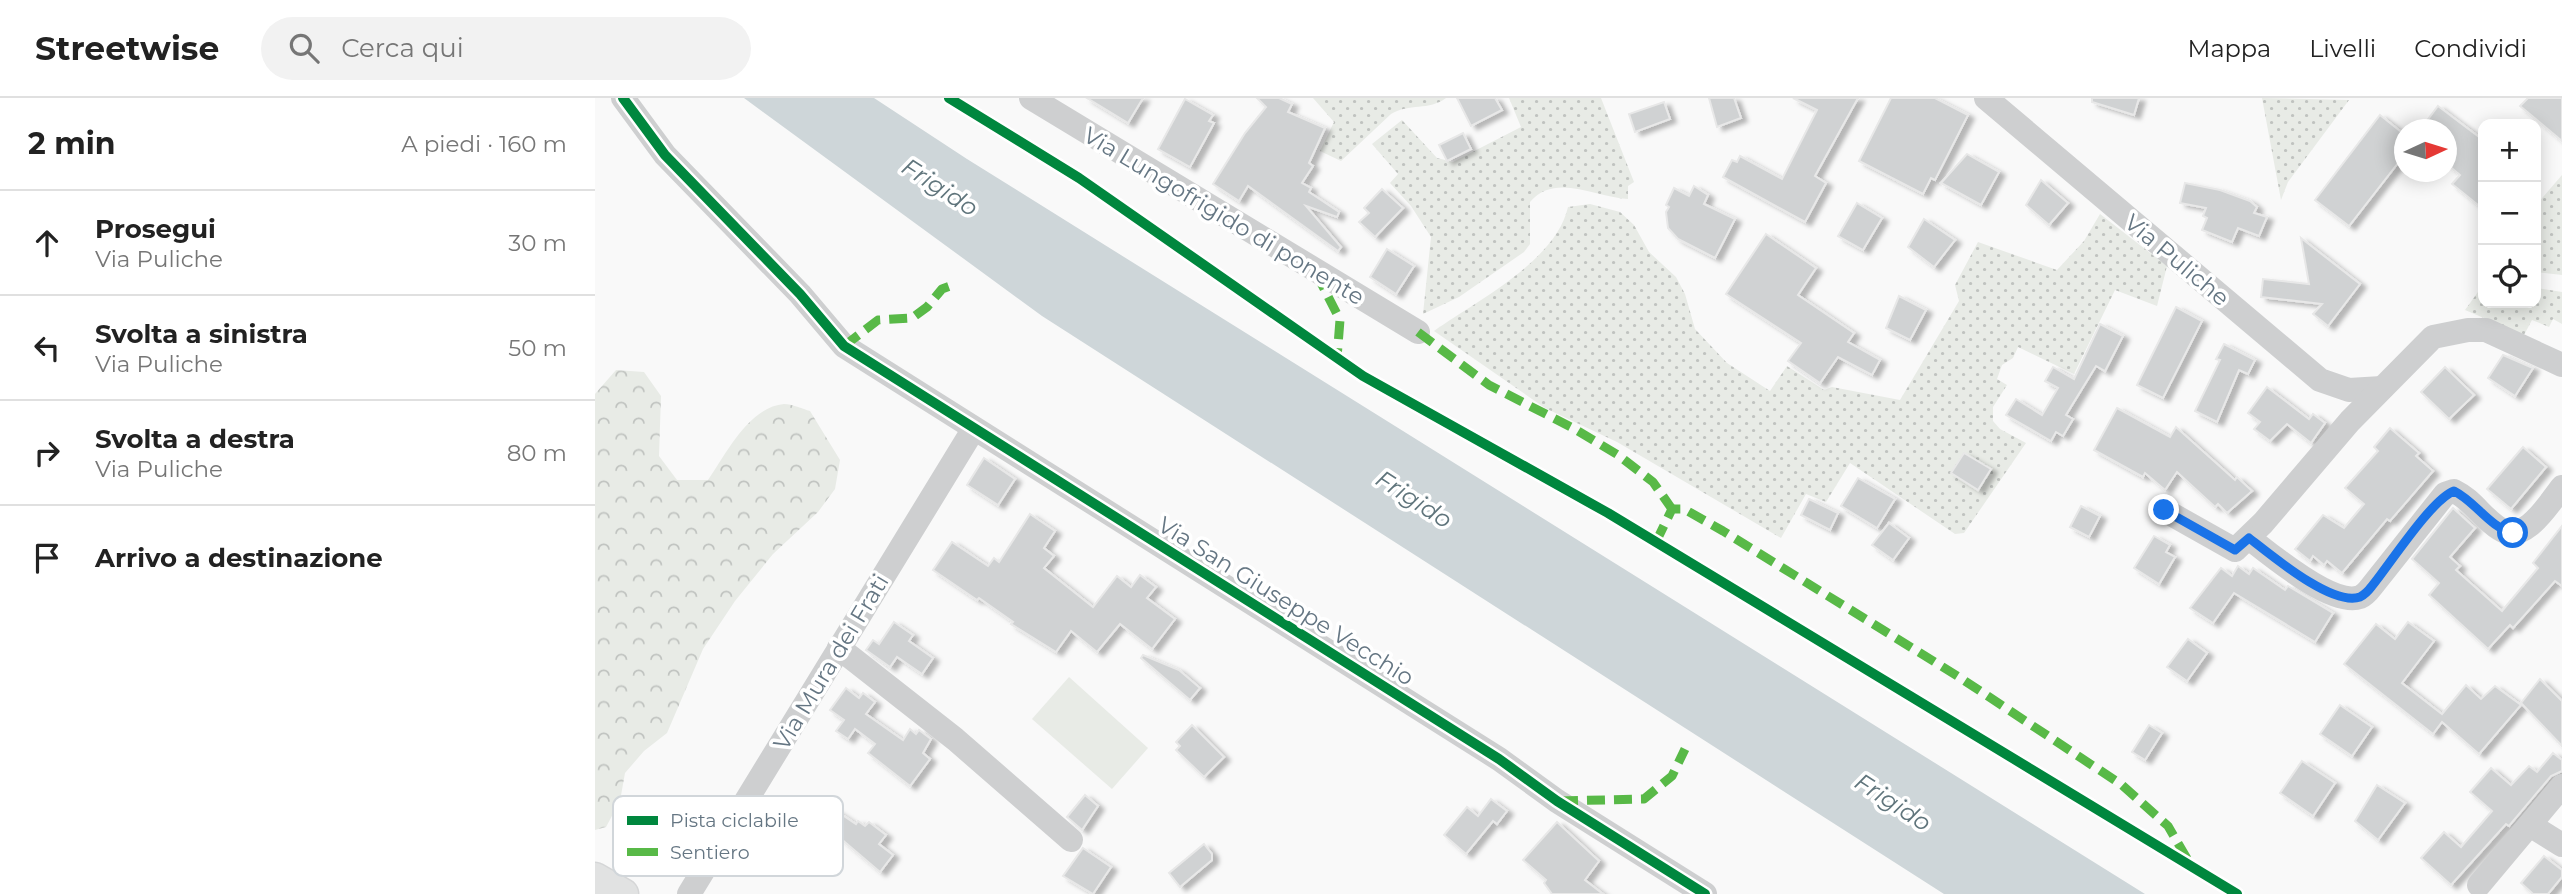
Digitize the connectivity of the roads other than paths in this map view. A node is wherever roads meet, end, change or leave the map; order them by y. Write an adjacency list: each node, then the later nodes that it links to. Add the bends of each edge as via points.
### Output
1 (623, 98): 7 (street, Via San Giuseppe Vecchio, via 665,155 844,346)
2 (1031, 98): 4 (street, Via Lungofrigido di ponente)
3 (1986, 98): 6 (street, Via Puliche, via 2320,380 2349,390)
4 (1418, 332)
5 (2562, 365): 6 (street, via 2486,330 2468,330 2433,337)
6 (2382, 388): 10 (street)
7 (973, 430): 11 (street, Via Mura dei Frati); 22 (street, Via San Giuseppe Vecchio, via 1499,759)
8 (2562, 487): 10 (street, via 2528,527 2513,533 2501,530 2468,498 2454,491 2445,494 2372,586 2353,598 2307,581)
9 (2164, 510): 10 (street, via 2235,550)
10 (2249, 538)
11 (838, 649): 13 (street, Via Mura dei Frati); 15 (street, via 955,739)
12 (2562, 786): 14 (street)
13 (749, 796)
14 (2530, 825): 16 (street); 19 (street)
15 (1071, 840)
16 (2562, 845)
17 (700, 876): 21 (street, Via Mura dei Frati)
18 (595, 878): 20 (main road)
19 (2479, 885)
20 (623, 894)
21 (689, 894)
22 (1705, 894)

